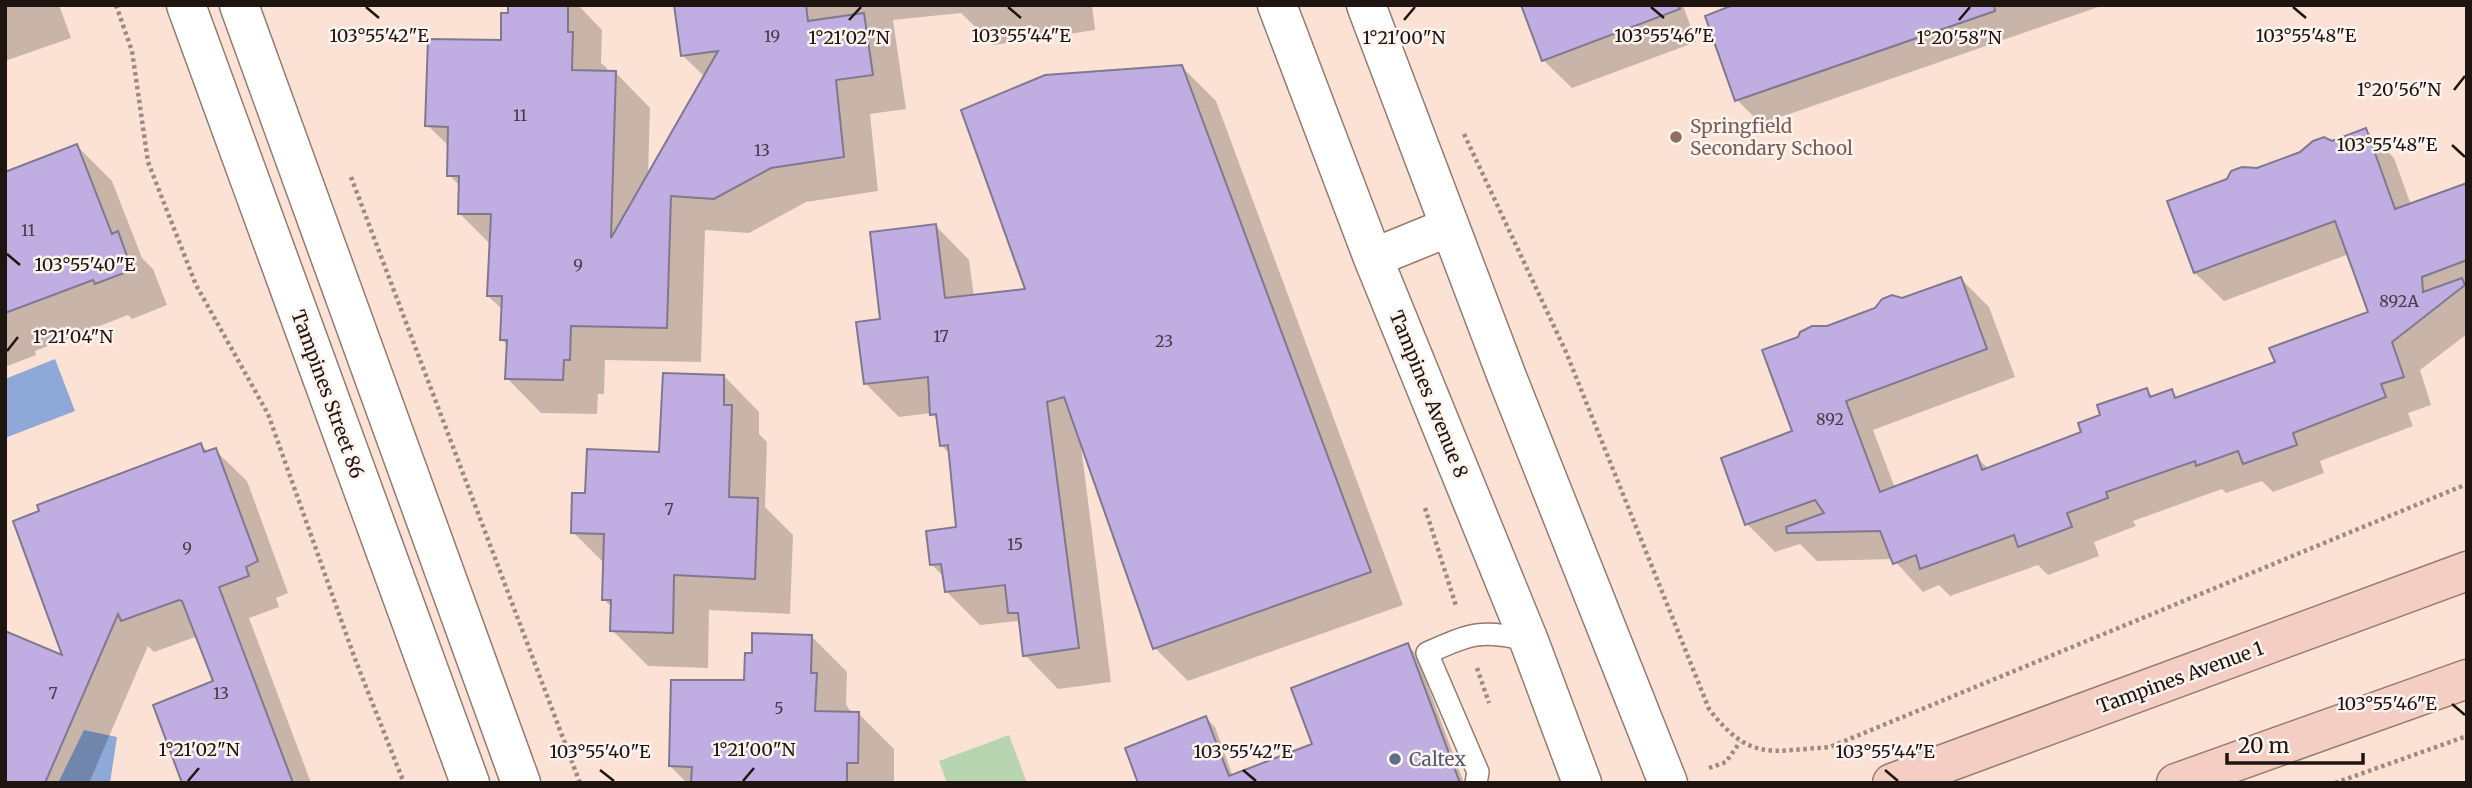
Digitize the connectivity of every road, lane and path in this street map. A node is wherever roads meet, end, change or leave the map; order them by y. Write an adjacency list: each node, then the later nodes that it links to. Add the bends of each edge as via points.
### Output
1 (116, 5): 15 (path, via 132,51 148,162 196,285 268,414)
2 (186, 5): 16 (street, Tampines Street 86)
3 (239, 5): 17 (street)
4 (1277, 5): 9 (street, Tampines Avenue 8)
5 (1366, 5): 8 (street)
6 (1462, 129): 10 (path, via 1566,352 1709,709 1740,742 1761,751 1830,747)
7 (349, 173): 18 (path)
8 (1449, 227): 9 (street); 21 (street)
9 (1373, 258): 12 (street, Tampines Avenue 8)
10 (2467, 484)
11 (2467, 571): 22 (main road, Tampines Avenue 1)
12 (1529, 640): 19 (lane, via 1500,632 1466,636 1427,653 1478,772); 20 (street, Tampines Avenue 8)
13 (2467, 679): 23 (main road)
14 (2467, 737): 24 (path)
15 (404, 783)
16 (470, 783)
17 (521, 783)
18 (580, 783)
19 (1476, 783)
20 (1582, 783)
21 (1668, 783)
22 (1892, 783)
23 (2176, 783)
24 (2335, 783)

